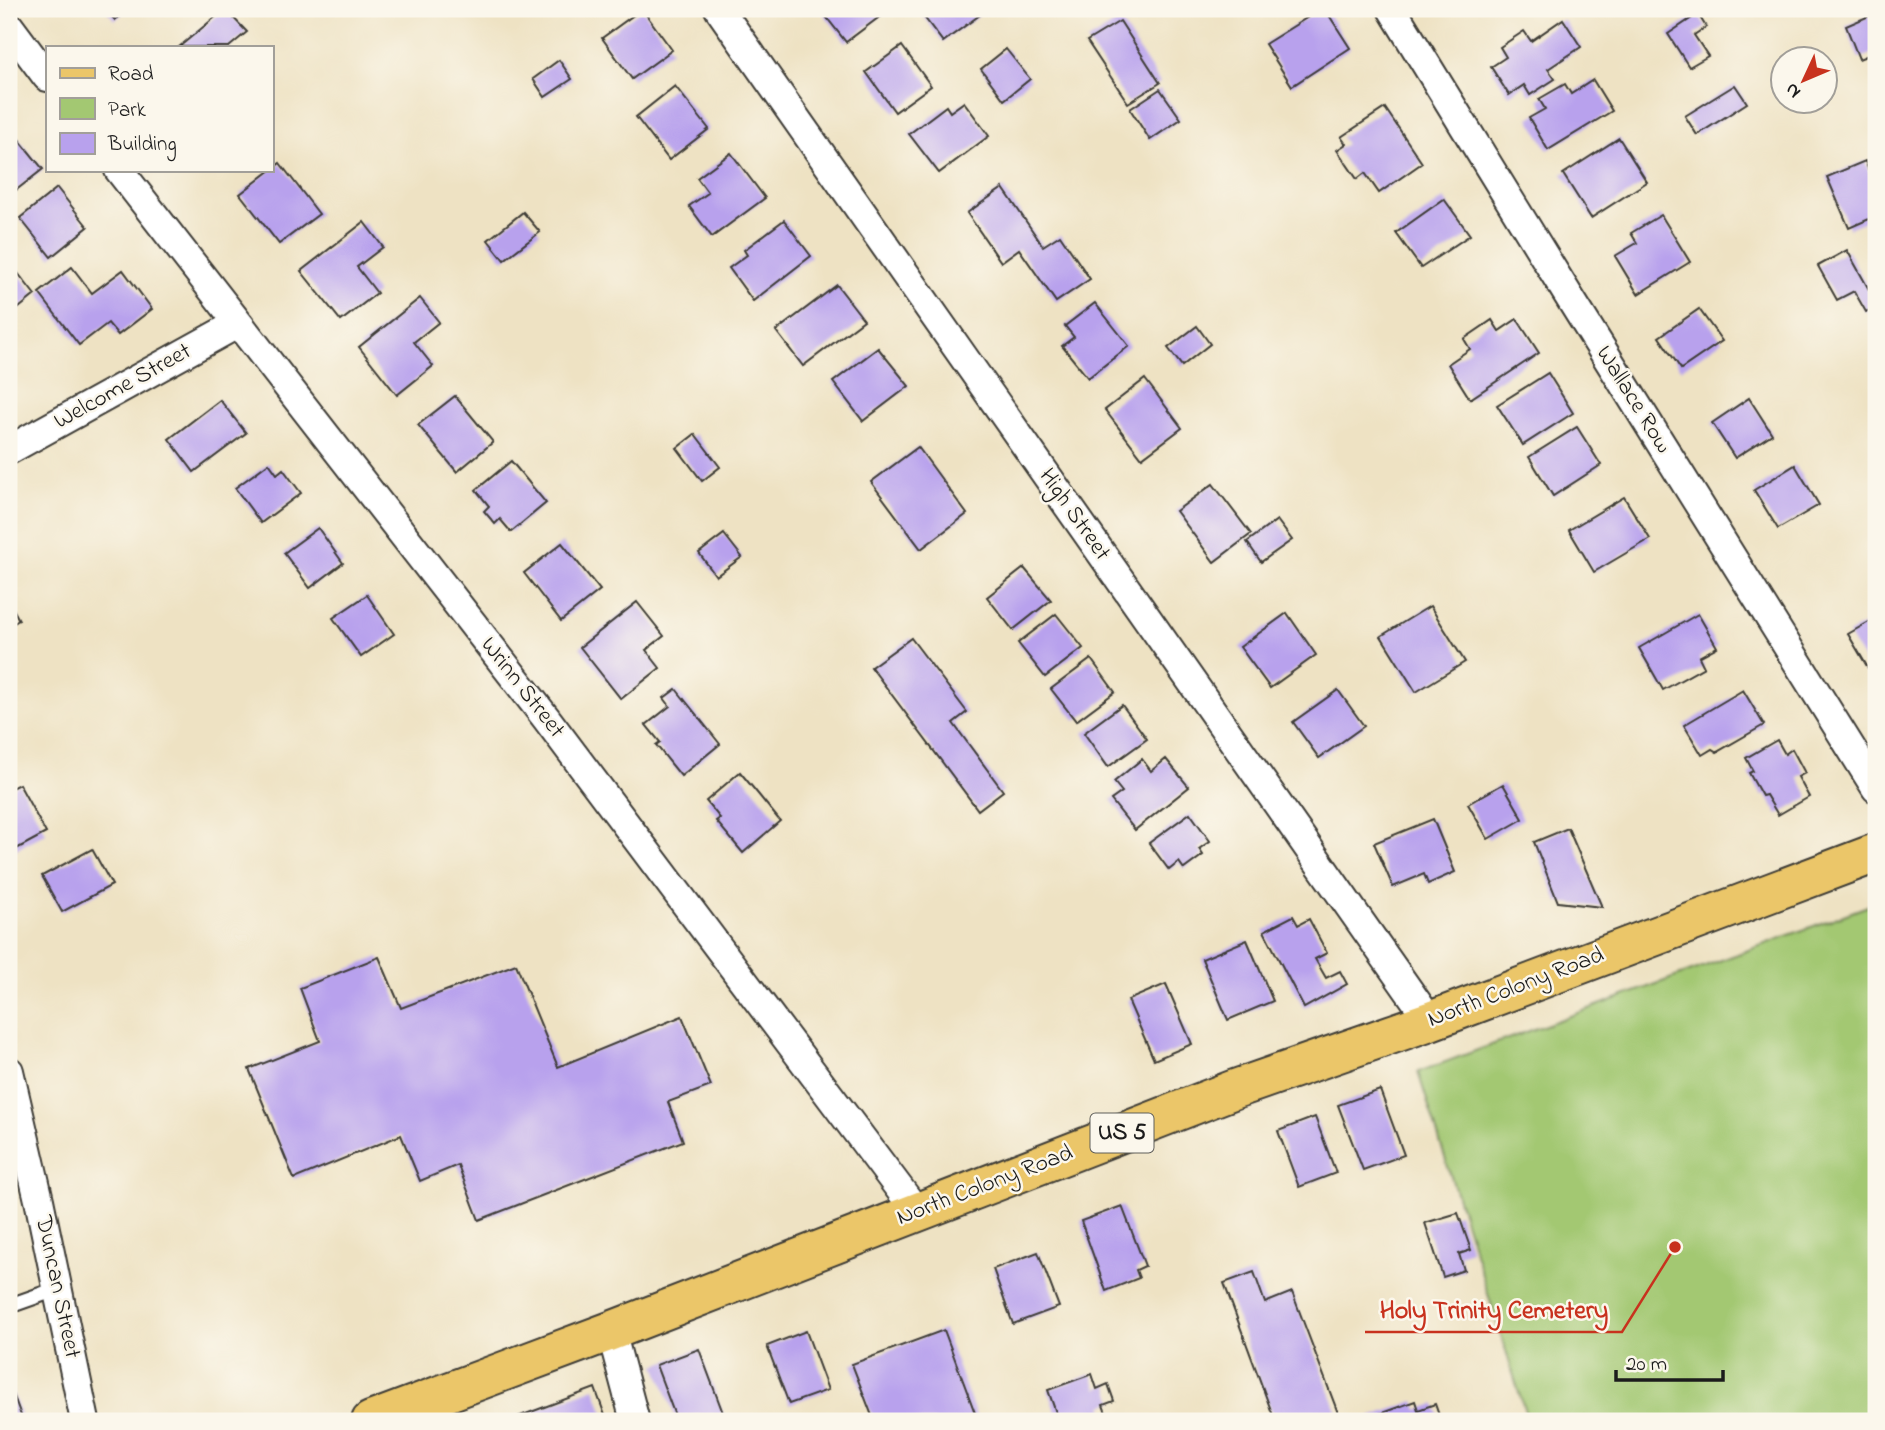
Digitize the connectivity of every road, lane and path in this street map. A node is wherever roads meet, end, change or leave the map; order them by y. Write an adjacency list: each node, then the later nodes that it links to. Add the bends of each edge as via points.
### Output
1 (719, 9): 10 (street, High Street)
2 (1392, 9): 8 (street, Wallace Row)
3 (9, 26): 4 (street)
4 (46, 76)
5 (121, 172): 6 (street, Wrinn Street)
6 (237, 324): 7 (street, Welcome Street); 12 (street, Wrinn Street, via 546,718)
7 (9, 450)
8 (1876, 789)
9 (1876, 853): 10 (main road, North Colony Road / US 5)
10 (1430, 1021): 12 (main road, North Colony Road / US 5, via 1235,1089)
11 (9, 1071): 13 (street, Duncan Street)
12 (917, 1212): 15 (main road, North Colony Road / US 5)
13 (57, 1289): 14 (lane); 16 (street, Duncan Street)
14 (9, 1306)
15 (611, 1331): 17 (main road, North Colony Road / US 5); 18 (street)
16 (85, 1421)
17 (371, 1421)
18 (635, 1421)

